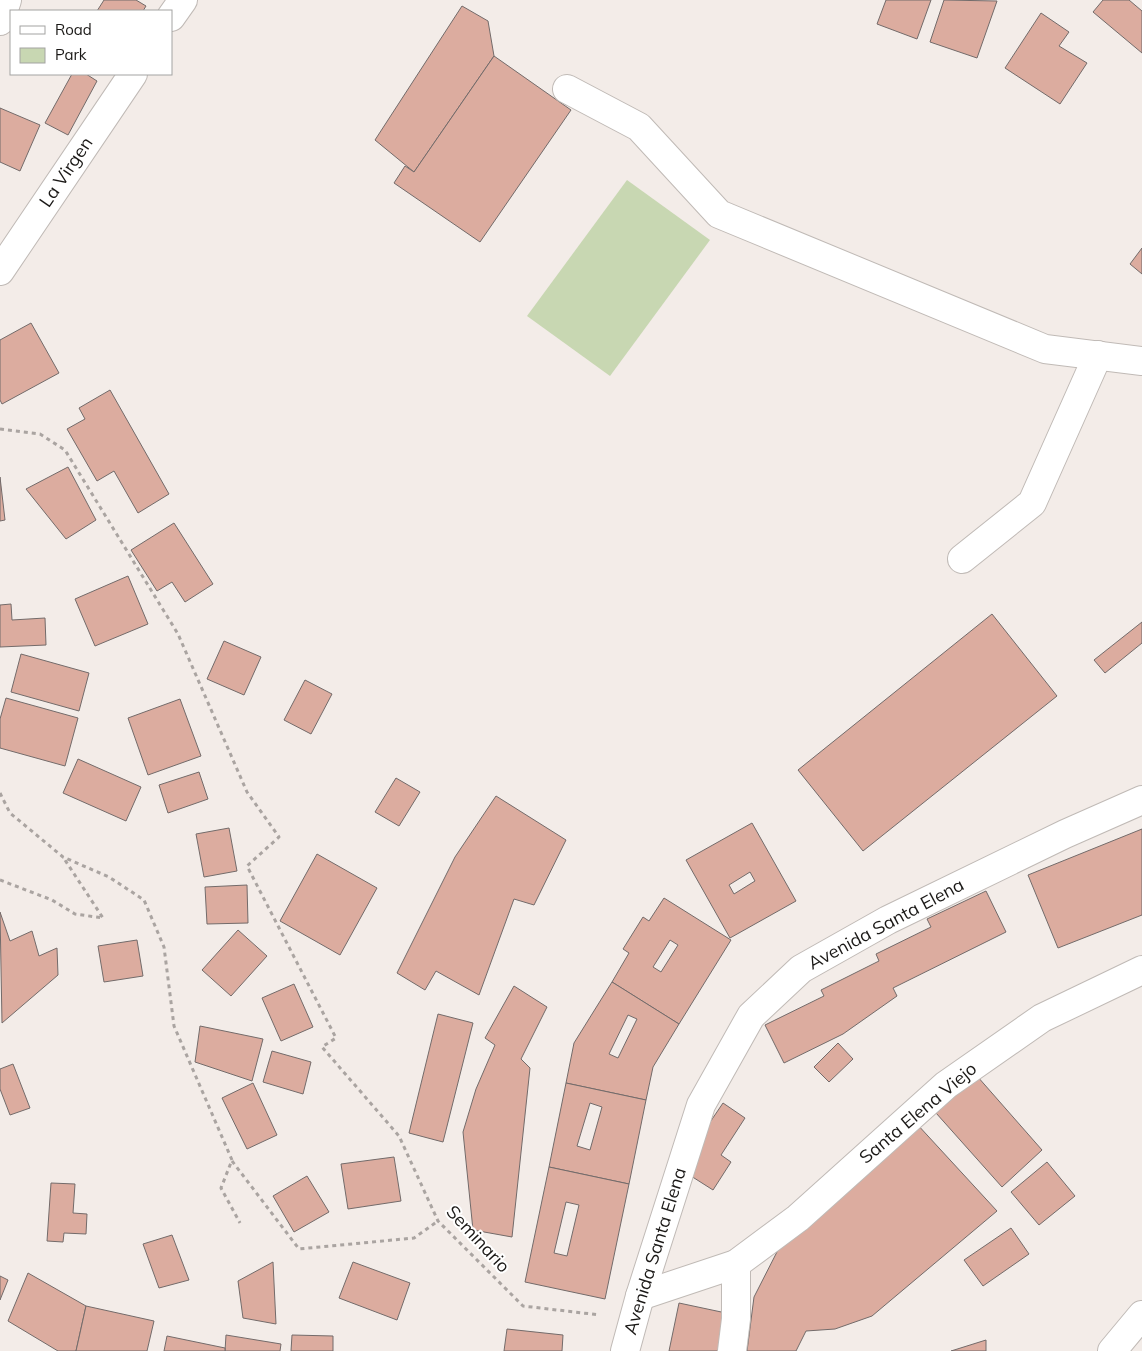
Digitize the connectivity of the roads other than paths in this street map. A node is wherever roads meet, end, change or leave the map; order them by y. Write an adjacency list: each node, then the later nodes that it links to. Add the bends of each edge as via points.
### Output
1 (7, 0): 4 (street)
2 (183, 0): 3 (street)
3 (172, 16)
4 (0, 21)
5 (132, 75): 7 (street, La Virgen)
6 (567, 89): 8 (street, via 638,127 719,214 1045,349)
7 (0, 270)
8 (1098, 355): 9 (street); 10 (street, via 1032,503)
9 (1142, 361)
10 (962, 559)
11 (1142, 800): 14 (street, Avenida Santa Elena, via 888,920 801,969 751,1016 701,1105)
12 (1142, 970): 13 (street, Santa Elena Viejo, via 1042,1018 946,1085 798,1218)
13 (736, 1264): 14 (street, Santa Elena Viejo); 17 (street)
14 (636, 1308): 16 (street, Avenida Santa Elena)
15 (1142, 1315): 18 (street)
16 (625, 1351)
17 (732, 1351)
18 (1112, 1351)

